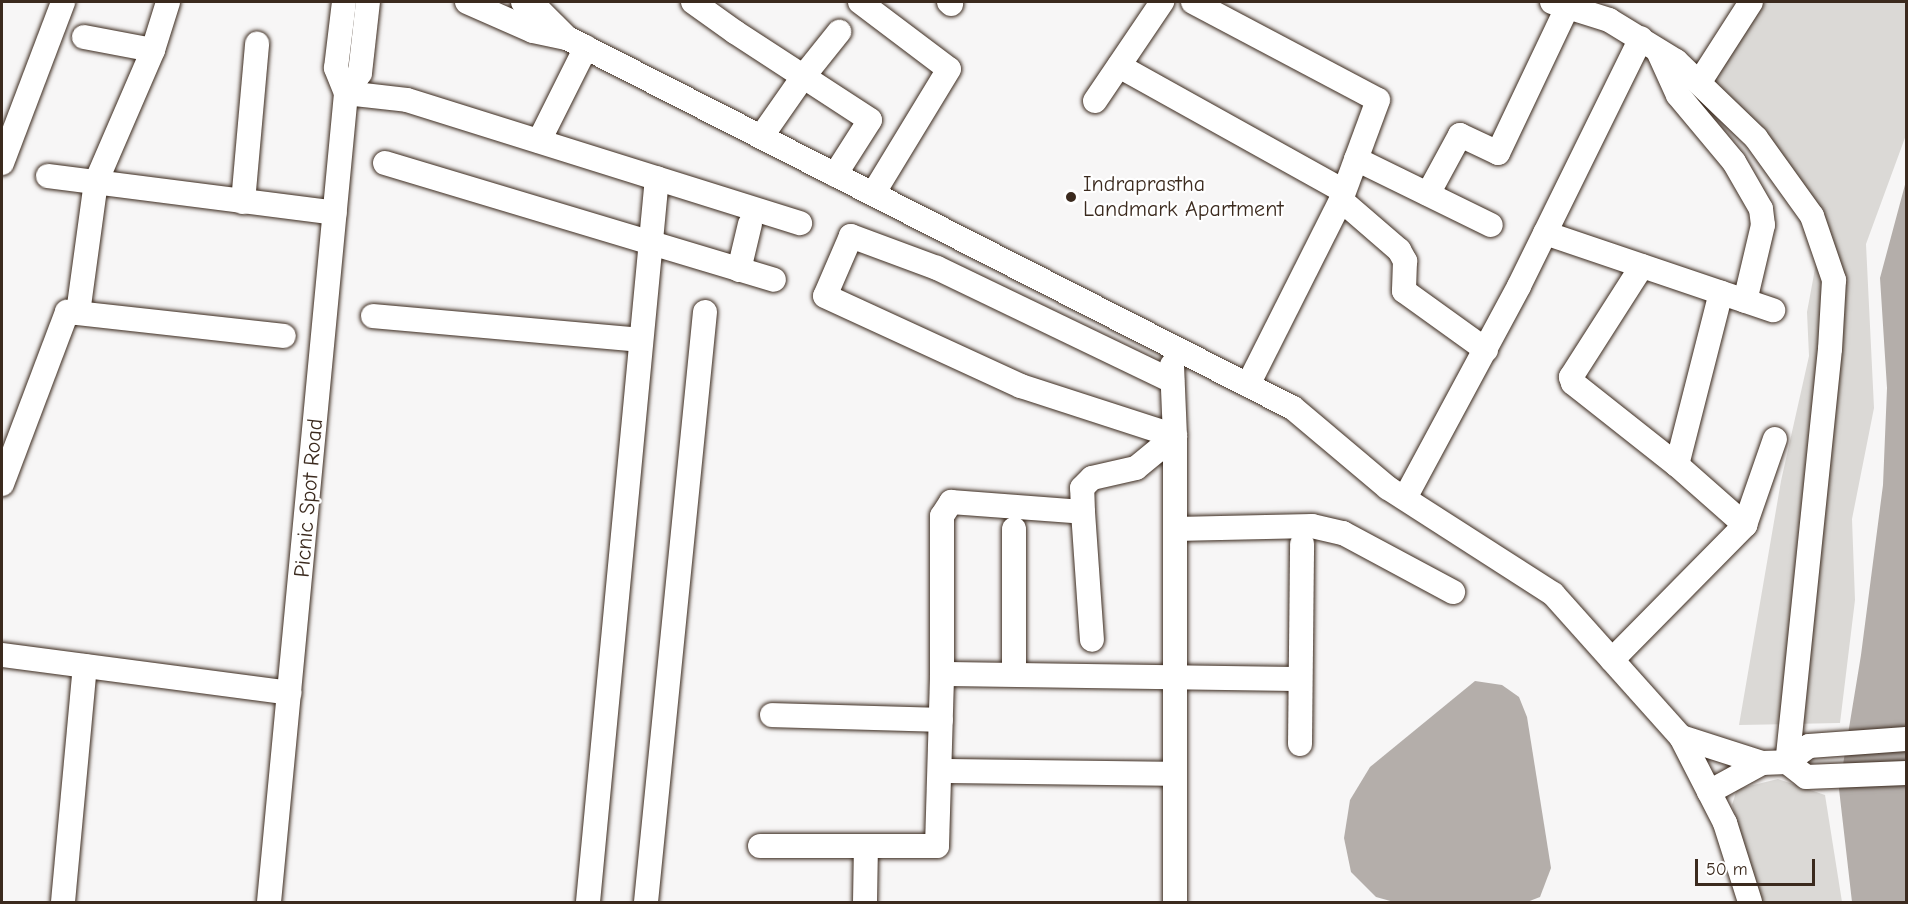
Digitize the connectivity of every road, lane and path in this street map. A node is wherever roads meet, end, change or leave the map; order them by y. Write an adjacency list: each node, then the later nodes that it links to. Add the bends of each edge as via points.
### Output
1 (63, 2): 28 (street)
2 (168, 2): 19 (street)
3 (344, 2): 23 (street, Picnic Spot Road, via 336,68)
4 (368, 2): 23 (street, Picnic Spot Road, via 360,73)
5 (467, 2): 16 (street, via 533,31)
6 (523, 2): 16 (street, via 539,10)
7 (693, 2): 21 (street)
8 (860, 2): 34 (street, via 949,69)
9 (1160, 2): 20 (street)
10 (1193, 2): 27 (street, via 1378,100)
11 (1750, 2): 22 (street)
12 (1559, 5): 13 (street); 35 (street, via 1498,153 1460,135)
13 (1613, 11): 18 (street)
14 (839, 32): 21 (street)
15 (84, 37): 19 (street)
16 (576, 42): 25 (street); 26 (street)
17 (257, 44): 37 (street)
18 (1650, 45): 22 (street, via 1677,61); 42 (street); 48 (street, via 1678,95 1734,162 1761,209 1763,225)
19 (153, 50): 33 (street)
20 (1119, 66): 24 (street); 36 (street)
21 (803, 77): 25 (street); 30 (street, via 870,120)
22 (1699, 83): 84 (street, via 1756,138 1812,216 1834,280)
23 (346, 93): 26 (street, via 406,100); 38 (street, Picnic Spot Road)
24 (1095, 101)
25 (761, 137): 30 (street)
26 (539, 141): 32 (street)
27 (1356, 159): 35 (street); 36 (street)
28 (2, 163)
29 (385, 163): 43 (street)
30 (835, 175): 34 (street)
31 (48, 176): 33 (street)
32 (657, 178): 40 (street); 43 (street)
33 (96, 182): 37 (street); 51 (street)
34 (873, 194): 55 (street)
35 (1428, 194): 41 (street)
36 (1342, 195): 56 (street, via 1399,249 1405,261 1404,291); 58 (street)
37 (243, 202): 38 (street)
38 (335, 213): 78 (street, Picnic Spot Road)
39 (750, 224): 45 (street)
40 (800, 224)
41 (1491, 225)
42 (1545, 233): 44 (street); 56 (street)
43 (651, 244): 45 (street); 54 (street)
44 (1642, 266): 47 (street); 61 (street, via 1571,377 1573,383)
45 (739, 270): 46 (street)
46 (774, 280)
47 (1721, 293): 48 (street); 61 (street)
48 (1745, 301): 49 (street)
49 (1773, 310)
50 (705, 312): 95 (street)
51 (78, 313): 53 (street); 62 (street, via 67,312)
52 (373, 316): 54 (street)
53 (284, 336)
54 (641, 340): 94 (street)
55 (1172, 347): 57 (street); 58 (street)
56 (1486, 350): 63 (street)
57 (1172, 381): 59 (street); 59 (street, via 938,267 851,236 825,296 1021,386)
58 (1248, 385): 63 (street, via 1293,408)
59 (1175, 436): 64 (street, via 1136,468 1092,478 1082,488); 67 (street)
60 (1776, 439): 65 (street)
61 (1677, 465): 65 (street)
62 (2, 484)
63 (1404, 498): 72 (street, via 1553,594)
64 (1083, 512): 70 (street); 74 (street, via 951,502 942,516)
65 (1745, 525): 72 (street)
66 (1014, 529): 75 (street)
67 (1175, 529): 69 (street, via 1312,526 1343,533); 76 (street)
68 (1302, 544): 77 (street)
69 (1453, 592)
70 (1092, 640)
71 (2, 655): 73 (street)
72 (1611, 660): 81 (street)
73 (85, 666): 78 (street); 92 (street)
74 (942, 674): 75 (street); 80 (street)
75 (1014, 674): 76 (street)
76 (1174, 675): 77 (street); 88 (street)
77 (1300, 679): 83 (street)
78 (290, 693): 93 (street, Picnic Spot Road)
79 (772, 715): 80 (street)
80 (941, 720): 86 (street)
81 (1681, 736): 85 (street); 89 (street)
82 (1906, 739): 84 (street, via 1809,746)
83 (1300, 744)
84 (1787, 762): 85 (street); 87 (street, via 1806,777)
85 (1762, 764): 89 (street)
86 (940, 771): 88 (street); 91 (street, via 937,846)
87 (1906, 773)
88 (1174, 774): 97 (street)
89 (1709, 792): 98 (street, via 1725,823)
90 (760, 846): 91 (street)
91 (866, 846): 96 (street)
92 (63, 903)
93 (269, 903)
94 (588, 903)
95 (646, 903)
96 (865, 903)
97 (1175, 903)
98 (1750, 903)

